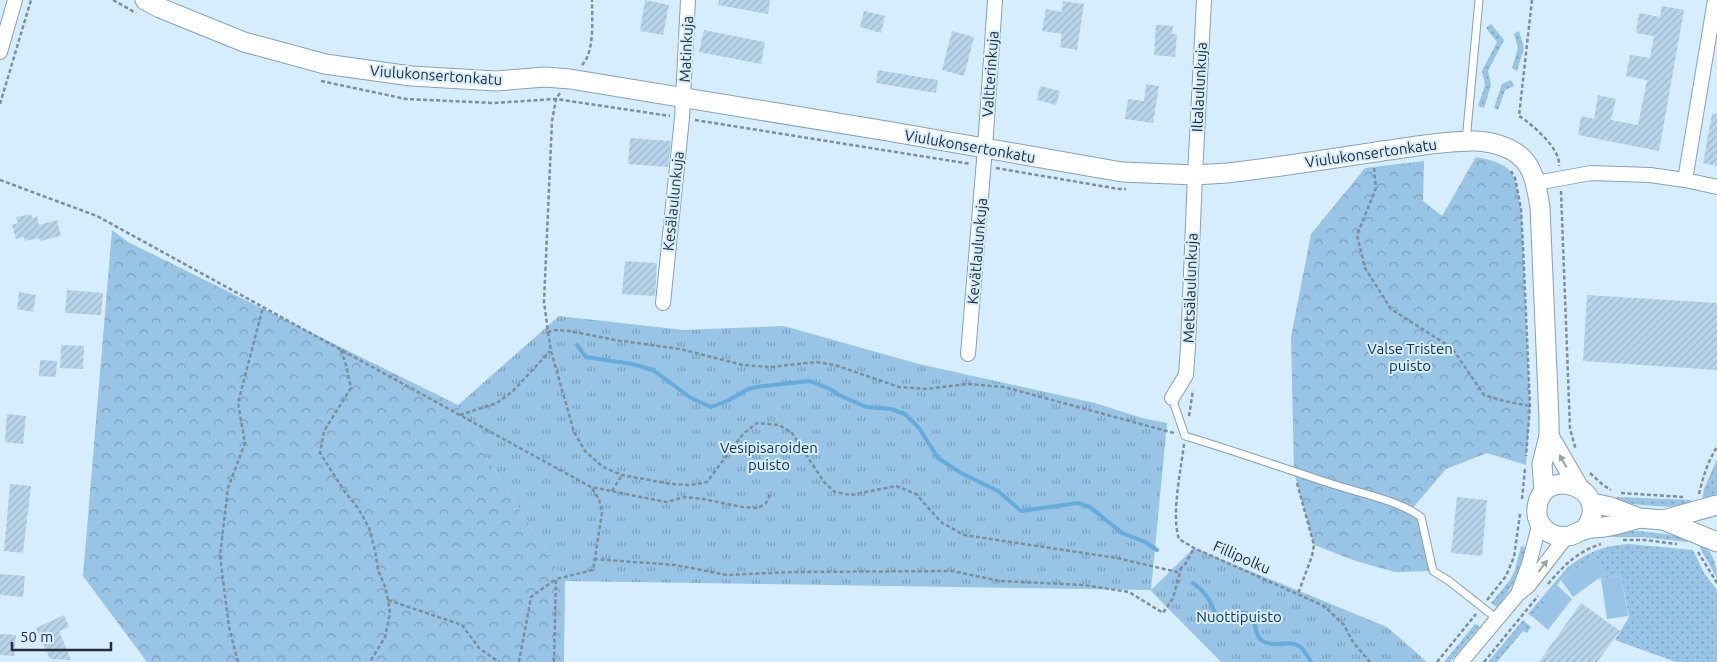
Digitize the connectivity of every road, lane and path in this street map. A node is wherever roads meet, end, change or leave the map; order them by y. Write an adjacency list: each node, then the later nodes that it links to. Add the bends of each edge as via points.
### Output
1 (15, 0): 12 (street)
2 (31, 0): 17 (path)
3 (113, 0): 11 (path)
4 (592, 0): 13 (path, via 589,52 586,61)
5 (688, 0): 15 (street, Matinkuja)
6 (995, 0): 20 (street, Valtterinkuja)
7 (1204, 0): 24 (street, Iltalaulunkuja)
8 (1479, 0): 19 (lane)
9 (1532, 0): 23 (path, via 1520,116 1546,138 1559,160)
10 (1715, 0): 26 (street)
11 (142, 7): 13 (street, Viulukonsertonkatu, via 160,8 244,42 325,64 458,79)
12 (0, 52)
13 (570, 79): 15 (street, Viulukonsertonkatu); 16 (path)
14 (320, 80): 16 (path, via 406,99 494,103)
15 (683, 98): 18 (street, Kesälaulunkuja); 20 (street, Viulukonsertonkatu)
16 (556, 99): 18 (path); 32 (path, via 552,121 544,302)
17 (0, 104)
18 (682, 118): 20 (path); 30 (street, Kesälaulunkuja)
19 (1466, 141): 24 (street, Viulukonsertonkatu); 27 (street, Viulukonsertonkatu, via 1510,149 1529,166)
20 (984, 157): 24 (street, Viulukonsertonkatu, via 1122,172); 29 (path, via 1119,190); 35 (street, Kevätlaulunkuja)
21 (1382, 165): 37 (path, via 1374,166 1376,188 1357,235 1365,268 1391,309 1452,348 1484,395)
22 (1510, 169): 37 (path, via 1521,209)
23 (1559, 172): 26 (street, via 1650,175); 27 (street); 41 (path, via 1570,428 1578,458)
24 (1195, 175): 36 (street, Metsälaulunkuja, via 1186,375)
25 (0, 180): 31 (path, via 97,216)
26 (1685, 180): 28 (street)
27 (1536, 183): 40 (street, Viulukonsertonkatu, via 1540,207)
28 (1717, 187)
29 (1128, 189)
30 (663, 303)
31 (263, 307): 33 (path); 76 (path, via 238,403 245,443 228,488 220,556 229,627)
32 (548, 332): 34 (path); 39 (path, via 556,330 680,349 743,365 770,367 816,362 835,365 899,387 926,389 968,384 1004,387)
33 (340, 348): 38 (path); 73 (path, via 351,388 324,431 320,453 369,528)
34 (550, 351): 38 (path, via 513,391 496,403); 43 (path, via 574,432 585,451 603,467)
35 (968, 354)
36 (1172, 398): 39 (lane)
37 (1530, 406): 53 (path)
38 (460, 415): 45 (path)
39 (1185, 436): 42 (lane); 65 (path, Fillipolku, via 1176,532 1178,539)
40 (1549, 436): 41 (street, Viulukonsertonkatu, one-way to 40); 47 (street, Viulukonsertonkatu, via 1542,464)
41 (1563, 462): 44 (street, Viulukonsertonkatu)
42 (1294, 472): 70 (path, via 1314,545); 74 (lane, via 1390,502 1421,517 1433,571)
43 (622, 475): 46 (path); 67 (path, via 671,484 707,482 743,434 758,424 779,425 792,433 824,482 835,492 851,495 896,486 916,494 941,522 964,535 1117,558 1177,572)
44 (1583, 479): 47 (street, via 1561,483); 50 (path, via 1628,494); 52 (street)
45 (591, 487): 46 (path); 66 (path, via 599,499 602,513)
46 (612, 491): 48 (path, via 666,502 685,497 758,508 766,503)
47 (1544, 492): 58 (street, via 1537,508)
48 (771, 493)
49 (1699, 496): 51 (path)
50 (1686, 497)
51 (1692, 497)
52 (1592, 503): 56 (street); 59 (street, via 1591,519)
53 (1522, 505)
54 (1717, 505): 57 (street)
55 (1520, 514): 74 (path, via 1514,557 1506,576)
56 (1640, 518): 57 (street); 59 (street)
57 (1663, 520): 62 (street)
58 (1540, 522): 60 (street, via 1545,531); 71 (street)
59 (1585, 529): 60 (street)
60 (1566, 537): 71 (street, one-way to 60, via 1530,585)
61 (1617, 541): 64 (path)
62 (1717, 542)
63 (1603, 544): 69 (path, via 1564,565)
64 (1679, 544)
65 (1194, 548): 67 (path); 70 (path, Fillipolku)
66 (594, 559): 67 (path, via 675,565 726,575 952,570 1000,581 1084,585 1128,592 1163,613 1173,598); 68 (path, via 593,570)
67 (1181, 568)
68 (556, 580): 79 (path, via 531,596); 80 (path)
69 (1546, 587)
70 (1298, 594): 81 (path, Fillipolku, via 1324,606 1344,625)
71 (1518, 594): 75 (street)
72 (1540, 595): 84 (path)
73 (388, 600): 77 (path, via 390,613 385,637); 78 (path, via 462,625 479,648)
74 (1482, 607): 75 (lane); 82 (path)
75 (1496, 618): 83 (street)
76 (238, 662)
77 (370, 662)
78 (499, 662)
79 (519, 662)
80 (554, 662)
81 (1370, 662)
82 (1438, 662)
83 (1461, 662)
84 (1484, 662)

